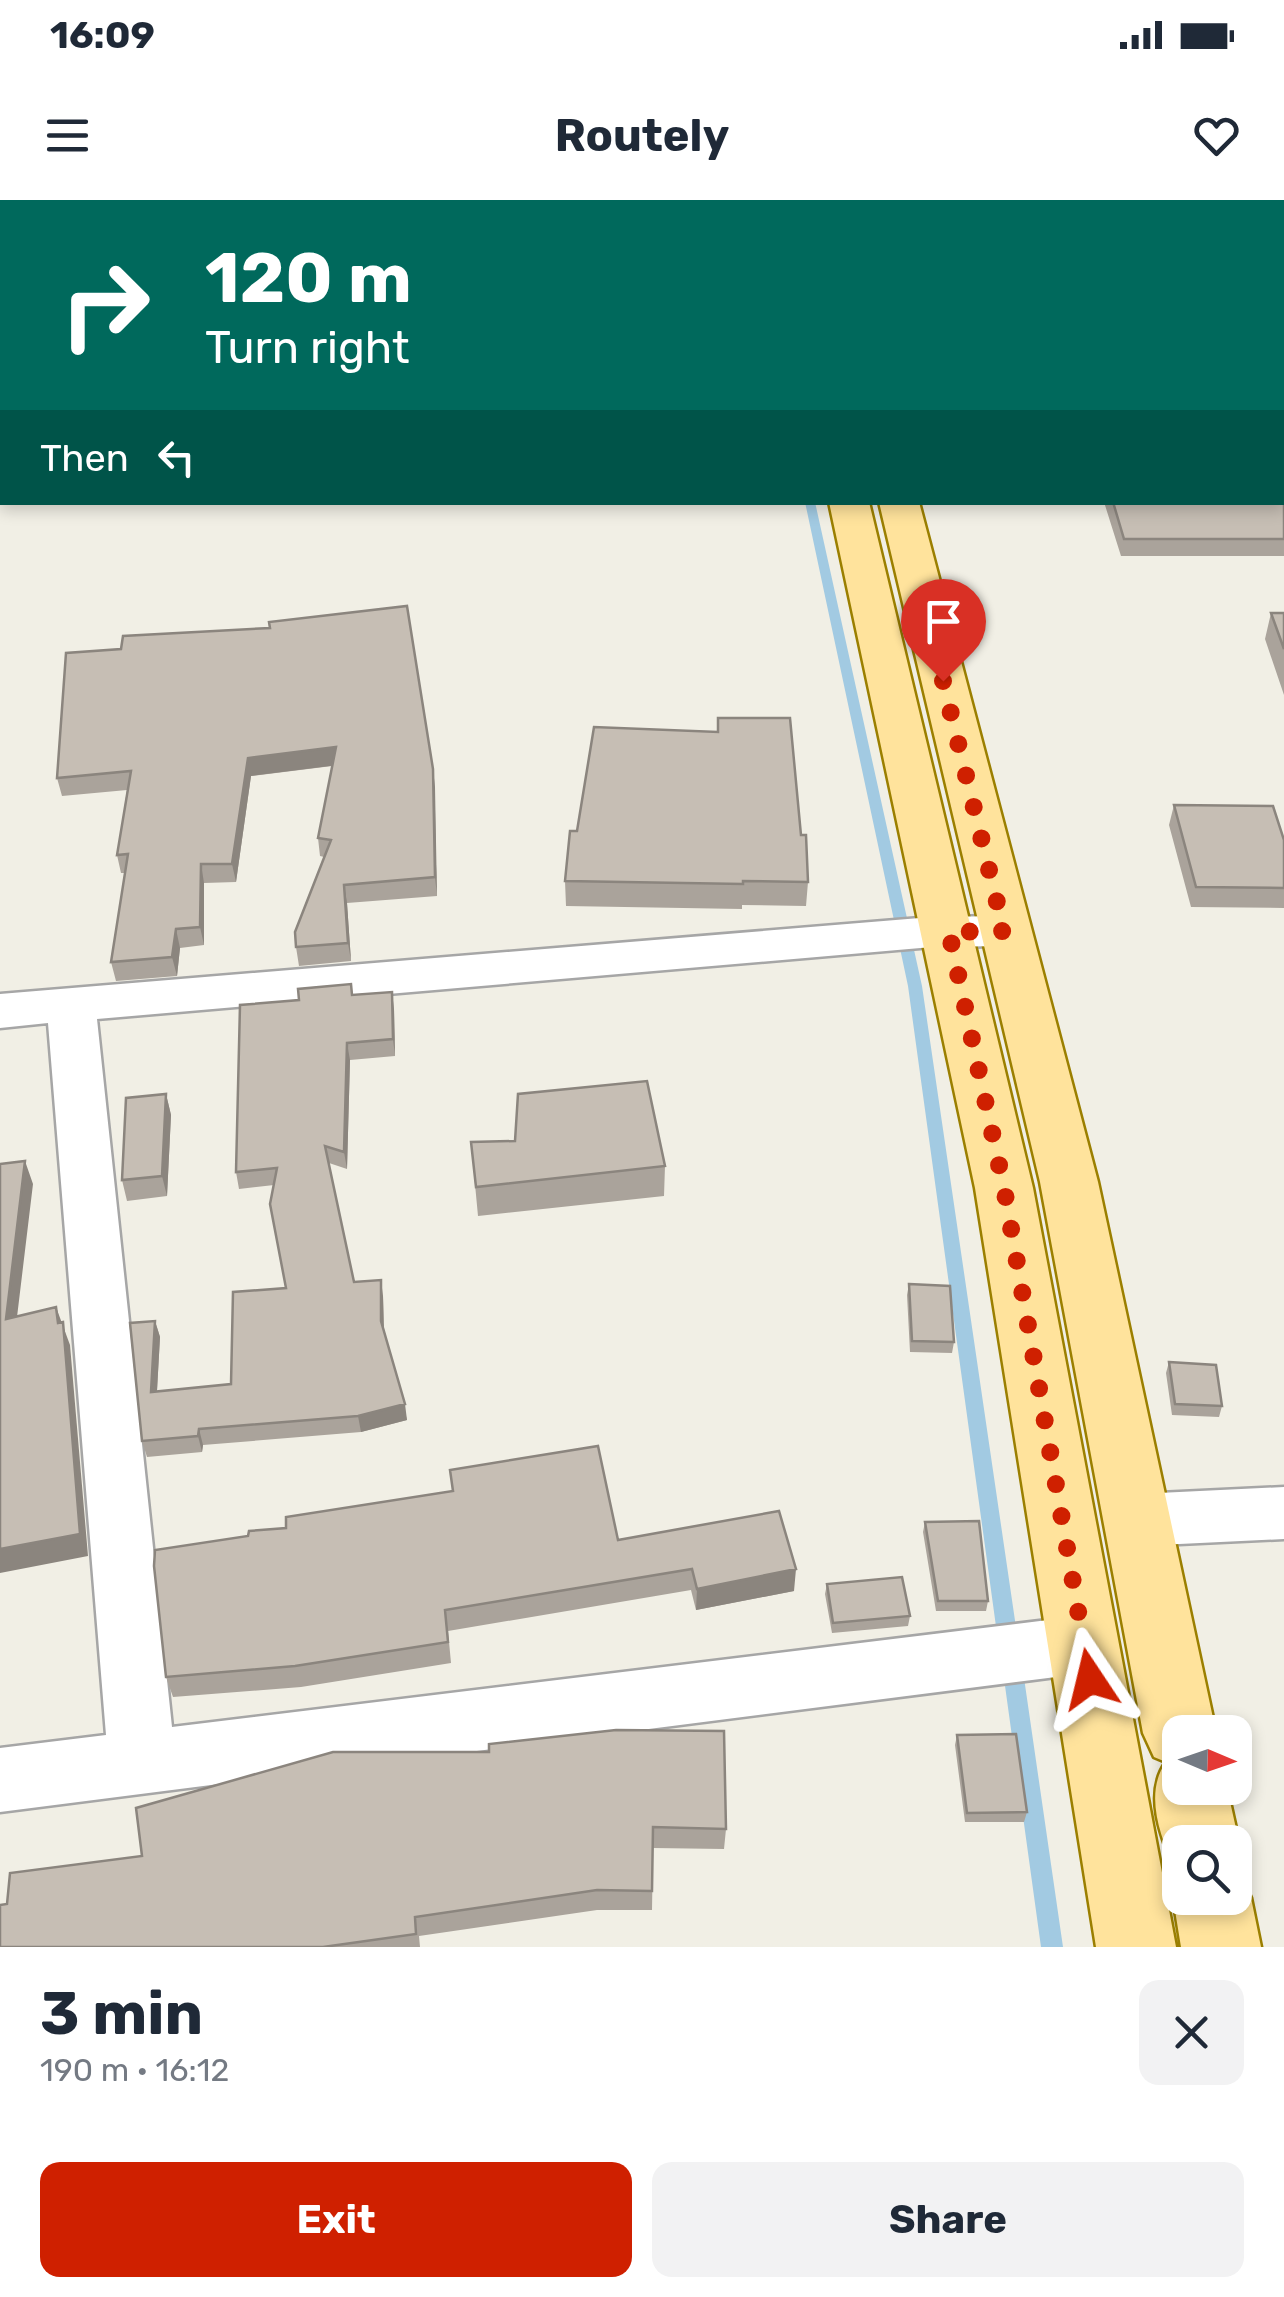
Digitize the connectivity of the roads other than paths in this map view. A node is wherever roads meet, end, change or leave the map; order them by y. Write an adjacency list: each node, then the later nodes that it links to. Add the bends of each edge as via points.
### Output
1 (850, 505): 3 (main road)
2 (899, 505): 3 (main road)
3 (962, 932): 4 (street); 7 (main road, via 1069,1182); 8 (main road, via 1004,1188)
4 (71, 1005): 5 (street); 10 (street)
5 (0, 1012)
6 (1284, 1513): 7 (street)
7 (1138, 1520): 9 (main road)
8 (1045, 1648): 10 (street); 13 (main road)
9 (1176, 1715)
10 (142, 1763): 11 (street)
11 (0, 1780)
12 (1215, 1915): 14 (main road)
13 (1136, 1947)
14 (1221, 1947)

